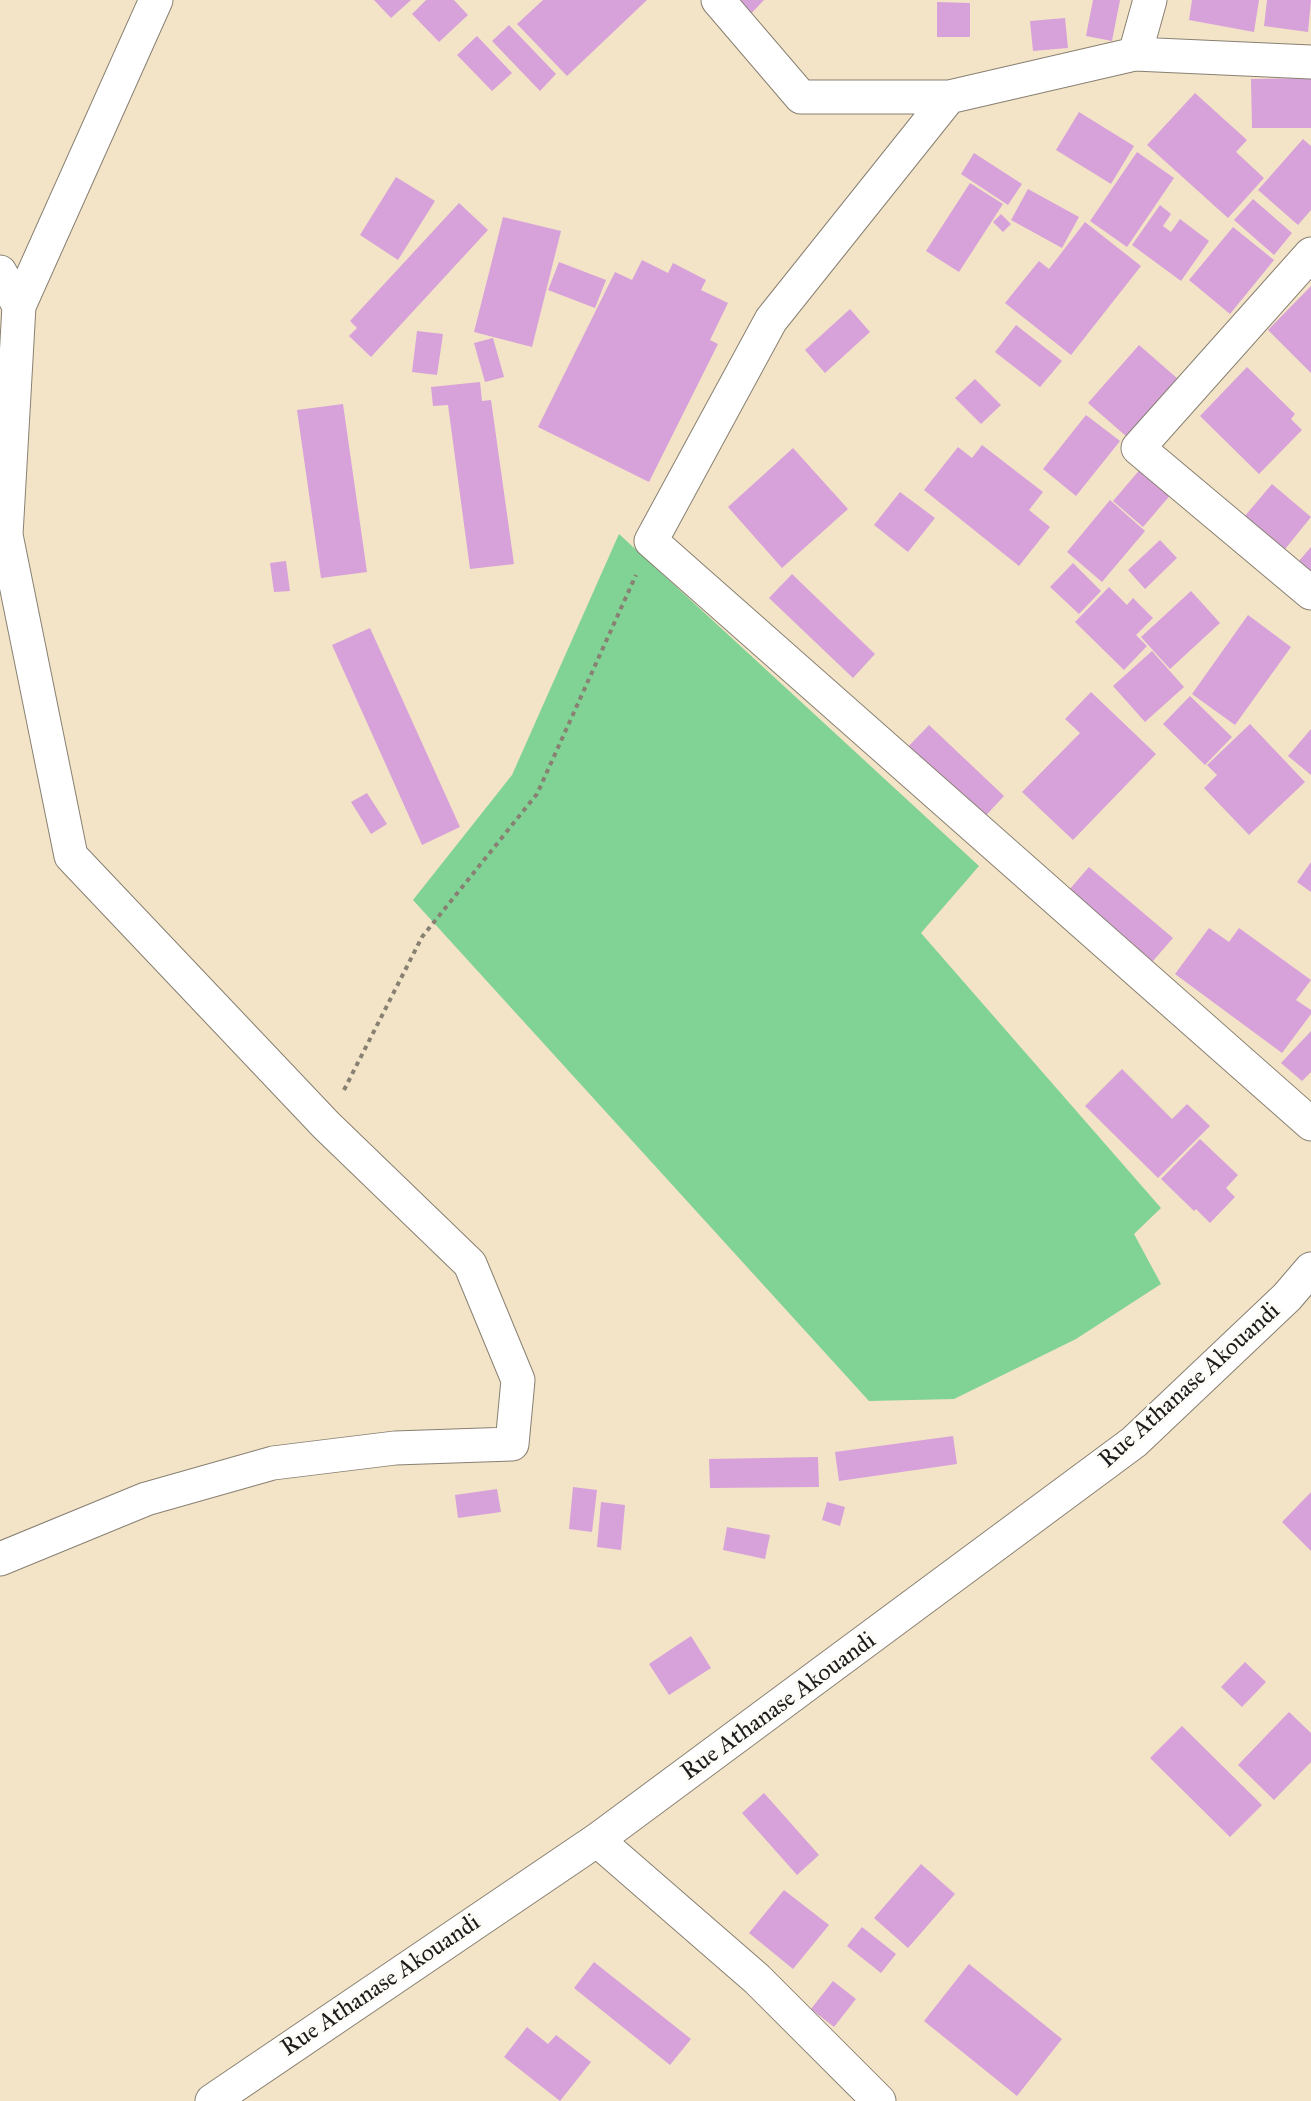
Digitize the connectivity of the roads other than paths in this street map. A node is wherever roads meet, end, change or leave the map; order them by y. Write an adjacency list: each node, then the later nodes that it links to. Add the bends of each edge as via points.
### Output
1 (156, 0): 9 (street)
2 (718, 0): 6 (street, via 801,97)
3 (1150, 0): 4 (street)
4 (1135, 54): 5 (street); 6 (street)
5 (1311, 62)
6 (949, 97): 11 (street, via 771,320 651,541)
7 (1311, 254): 10 (street, via 1138,448)
8 (0, 272): 9 (street)
9 (19, 306): 13 (street, via 6,535 71,856 326,1125 470,1264 518,1380 512,1444 395,1448 273,1463 146,1499)
10 (1311, 593)
11 (1311, 1124)
12 (1311, 1269): 14 (street, Rue Athanase Akouandi, via 1287,1297 1134,1442)
13 (0, 1559)
14 (597, 1840): 15 (street, Rue Athanase Akouandi); 16 (street, via 757,1979)
15 (212, 2101)
16 (879, 2101)

